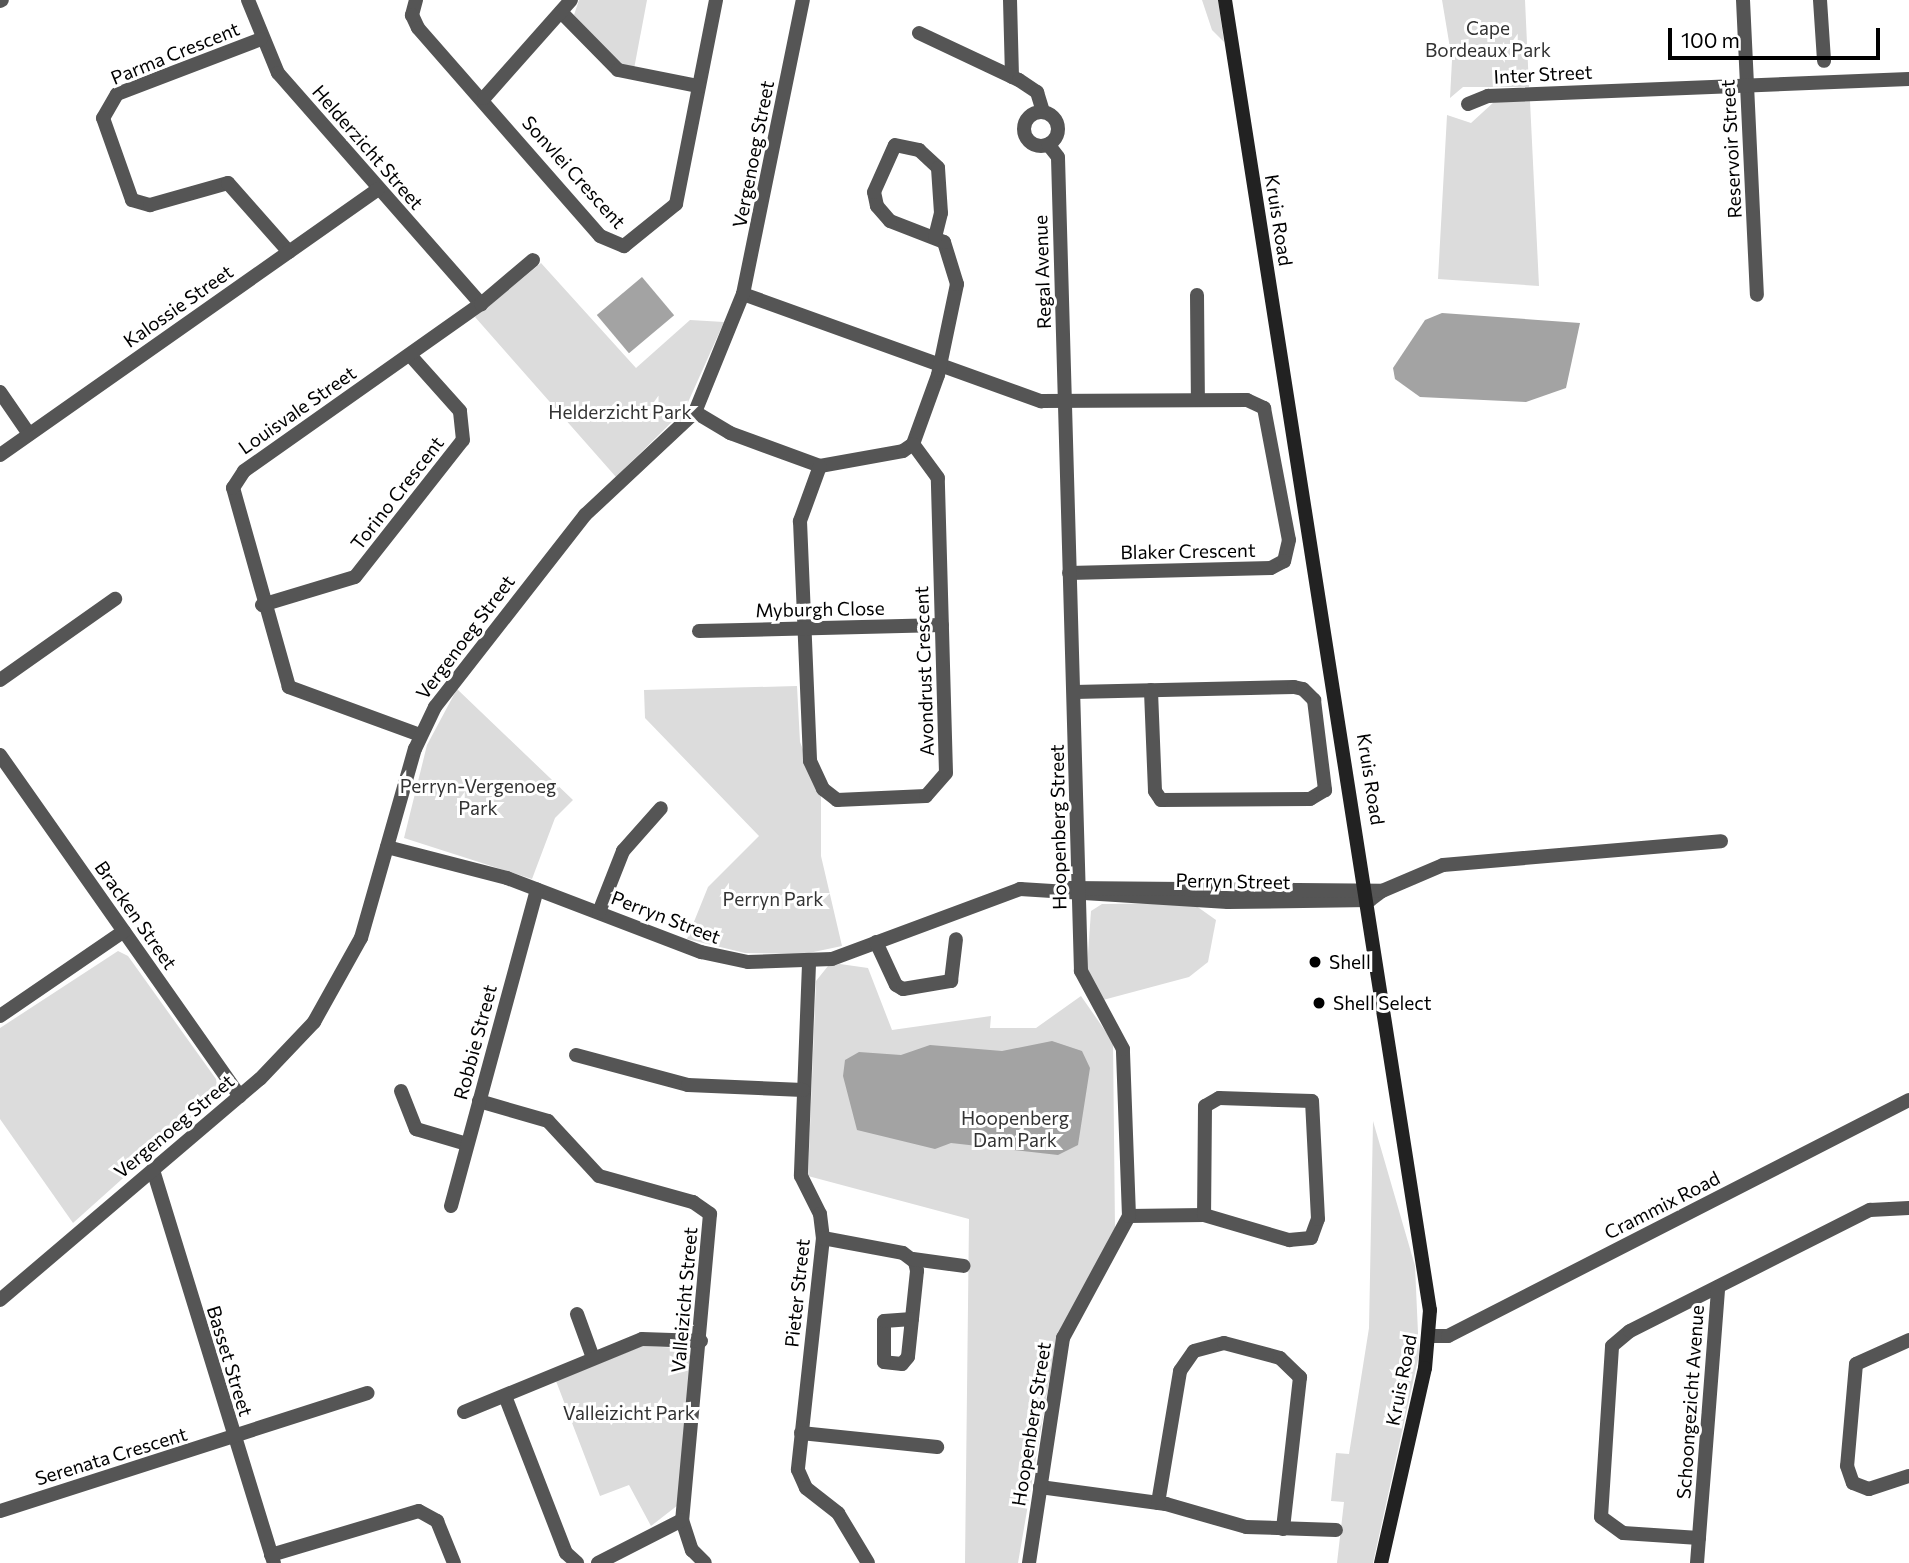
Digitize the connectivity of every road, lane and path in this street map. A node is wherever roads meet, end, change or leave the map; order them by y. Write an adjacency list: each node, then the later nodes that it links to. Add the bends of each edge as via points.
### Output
1 (248, 0): 12 (street, Helderzicht Street)
2 (416, 0): 18 (street, Sonvlei Crescent, via 412,15 418,28)
3 (571, 0): 10 (street)
4 (716, 0): 17 (street, Sonvlei Crescent)
5 (803, 0): 26 (street, Vergenoeg Street)
6 (1010, 0): 14 (street)
7 (1225, 0): 56 (street, Kruis Road)
8 (1744, 0): 16 (street, Reservoir Street)
9 (1820, 0): 13 (street)
10 (561, 12): 17 (street, via 618,71); 18 (street)
11 (919, 33): 14 (street)
12 (261, 38): 22 (street, Helderzicht Street, via 278,73); 24 (street, Parma Crescent, via 117,94 103,118 132,200 150,205 228,183)
13 (1824, 61)
14 (1012, 76): 20 (street, via 1043,101)
15 (1909, 79): 16 (street, Inter Street)
16 (1747, 85): 19 (street, Inter Street, via 1488,96); 28 (street, Reservoir Street)
17 (698, 86): 18 (street, Sonvlei Crescent, via 675,208 624,246 600,236)
18 (484, 98)
19 (1468, 104)
20 (1043, 112): 21 (street, Regal Avenue, via 1058,127); 21 (street, via 1027,119 1024,130 1034,144)
21 (1048, 144): 34 (street, Regal Avenue, via 1058,157)
22 (378, 189): 24 (street, Kalossie Street); 29 (street, Helderzicht Street)
23 (935, 237): 23 (street, via 890,221 877,206 880,171 895,145 919,150 937,168 942,213); 31 (street, via 952,255 957,284)
24 (289, 252): 36 (street, Kalossie Street)
25 (533, 260): 29 (street, Louisvale Street)
26 (743, 293): 31 (street); 35 (street, Vergenoeg Street)
27 (1197, 295): 33 (street)
28 (1757, 295)
29 (481, 304): 30 (street, Louisvale Street)
30 (410, 355): 42 (street, Louisvale Street, via 235,481 232,500); 42 (street, Torino Crescent, via 460,411 463,440 355,577)
31 (938, 364): 34 (street, via 1041,401); 37 (street)
32 (0, 392): 36 (street)
33 (1198, 400): 34 (street, Blaker Crescent); 40 (street, Blaker Crescent, via 1247,400 1270,415 1290,549 1284,561 1270,568)
34 (1067, 403): 40 (street, Hoopenberg Street)
35 (695, 412): 39 (street, via 730,433); 49 (street, Vergenoeg Street, via 576,526 454,678)
36 (29, 434): 38 (street, Kalossie Street)
37 (913, 444): 39 (street); 43 (street, Avondrust Crescent, via 938,478)
38 (0, 455)
39 (820, 466): 44 (street, Avondrust Crescent, via 800,521)
40 (1069, 573): 48 (street, Hoopenberg Street)
41 (116, 599): 46 (street)
42 (262, 605): 49 (street, Louisvale Street, via 293,691)
43 (942, 625): 44 (street, Myburgh Close); 44 (street, Avondrust Crescent, via 944,781 926,796 847,802 823,789 807,750)
44 (803, 629): 45 (street, Myburgh Close)
45 (699, 631)
46 (0, 680)
47 (1151, 691): 47 (street, via 1303,689 1314,700 1325,790 1310,799 1161,800 1155,791); 48 (street)
48 (1074, 692): 55 (street, Hoopenberg Street)
49 (420, 736): 53 (street, Vergenoeg Street)
50 (0, 755): 58 (street, Bracken Street)
51 (661, 808): 57 (street, via 622,851)
52 (1721, 841): 56 (street, via 1443,865)
53 (387, 846): 54 (street, Perryn Street); 66 (street, Vergenoeg Street, via 342,981 306,1032)
54 (537, 889): 57 (street, Perryn Street); 68 (street, Robbie Street)
55 (1079, 890): 56 (street, Perryn Street); 60 (street, Perryn Street, via 1008,891); 74 (street, Hoopenberg Street, via 1081,971 1123,1049)
56 (1373, 892): 82 (street, Kruis Road)
57 (599, 912): 61 (street, Perryn Street, via 724,959)
58 (124, 931): 62 (street); 66 (street, Bracken Street)
59 (956, 939): 60 (street, via 951,981 903,989 895,985)
60 (876, 942): 61 (street, Perryn Street)
61 (808, 964): 64 (street, Pieter Street)
62 (0, 1016)
63 (576, 1055): 64 (street, via 688,1085)
64 (803, 1090): 75 (street, Pieter Street, via 801,1176)
65 (401, 1091): 69 (street, via 416,1129)
66 (240, 1096): 70 (street, Vergenoeg Street)
67 (1909, 1100): 82 (street, Crammix Road, via 1448,1336)
68 (480, 1101): 69 (street, Robbie Street); 84 (street, Valleizicht Street, via 548,1121 599,1177 705,1209 712,1220)
69 (467, 1144): 71 (street, Robbie Street)
70 (153, 1170): 79 (street, Vergenoeg Street); 90 (street, Basset Street)
71 (451, 1206)
72 (1909, 1208): 78 (street, Schoongezicht Avenue, via 1870,1210)
73 (1204, 1215): 73 (street, via 1297,1242 1311,1238 1318,1219 1312,1101 1219,1098 1205,1106); 74 (street)
74 (1129, 1216): 93 (street, Hoopenberg Street, via 1063,1338)
75 (823, 1238): 76 (street); 89 (street, Pieter Street)
76 (912, 1259): 77 (street); 81 (street)
77 (964, 1266)
78 (1718, 1287): 99 (street, Schoongezicht Avenue); 99 (street, via 1630,1331 1612,1346 1610,1359 1601,1517 1623,1533)
79 (0, 1300)
80 (577, 1314): 85 (street)
81 (912, 1319)
82 (1431, 1336): 107 (street, Kruis Road)
83 (1909, 1340): 92 (street, via 1856,1364 1847,1466 1853,1483 1868,1489)
84 (701, 1341): 85 (street, via 642,1339); 96 (street, Valleizicht Street)
85 (593, 1358): 87 (street)
86 (367, 1393): 90 (street, Serenata Crescent)
87 (505, 1396): 88 (street); 102 (street, via 566,1553)
88 (464, 1412)
89 (801, 1433): 91 (street); 105 (street, Pieter Street, via 801,1479 838,1513)
90 (233, 1437): 95 (street, Serenata Crescent); 100 (street, Basset Street)
91 (937, 1447)
92 (1909, 1476)
93 (1040, 1487): 94 (street); 106 (street, Hoopenberg Street)
94 (1158, 1503): 97 (street, via 1229,1524); 97 (street, via 1180,1371 1194,1351 1224,1343 1280,1358 1300,1377)
95 (0, 1511)
96 (682, 1520): 103 (street); 104 (street, Valleizicht Street, via 692,1550)
97 (1283, 1529): 98 (street)
98 (1336, 1530)
99 (1699, 1538): 108 (street, Schoongezicht Avenue)
100 (272, 1559): 101 (street, via 419,1511 437,1521)
101 (454, 1563)
102 (577, 1563)
103 (598, 1563)
104 (705, 1563)
105 (868, 1563)
106 (1029, 1563)
107 (1381, 1563)
108 (1697, 1563)

